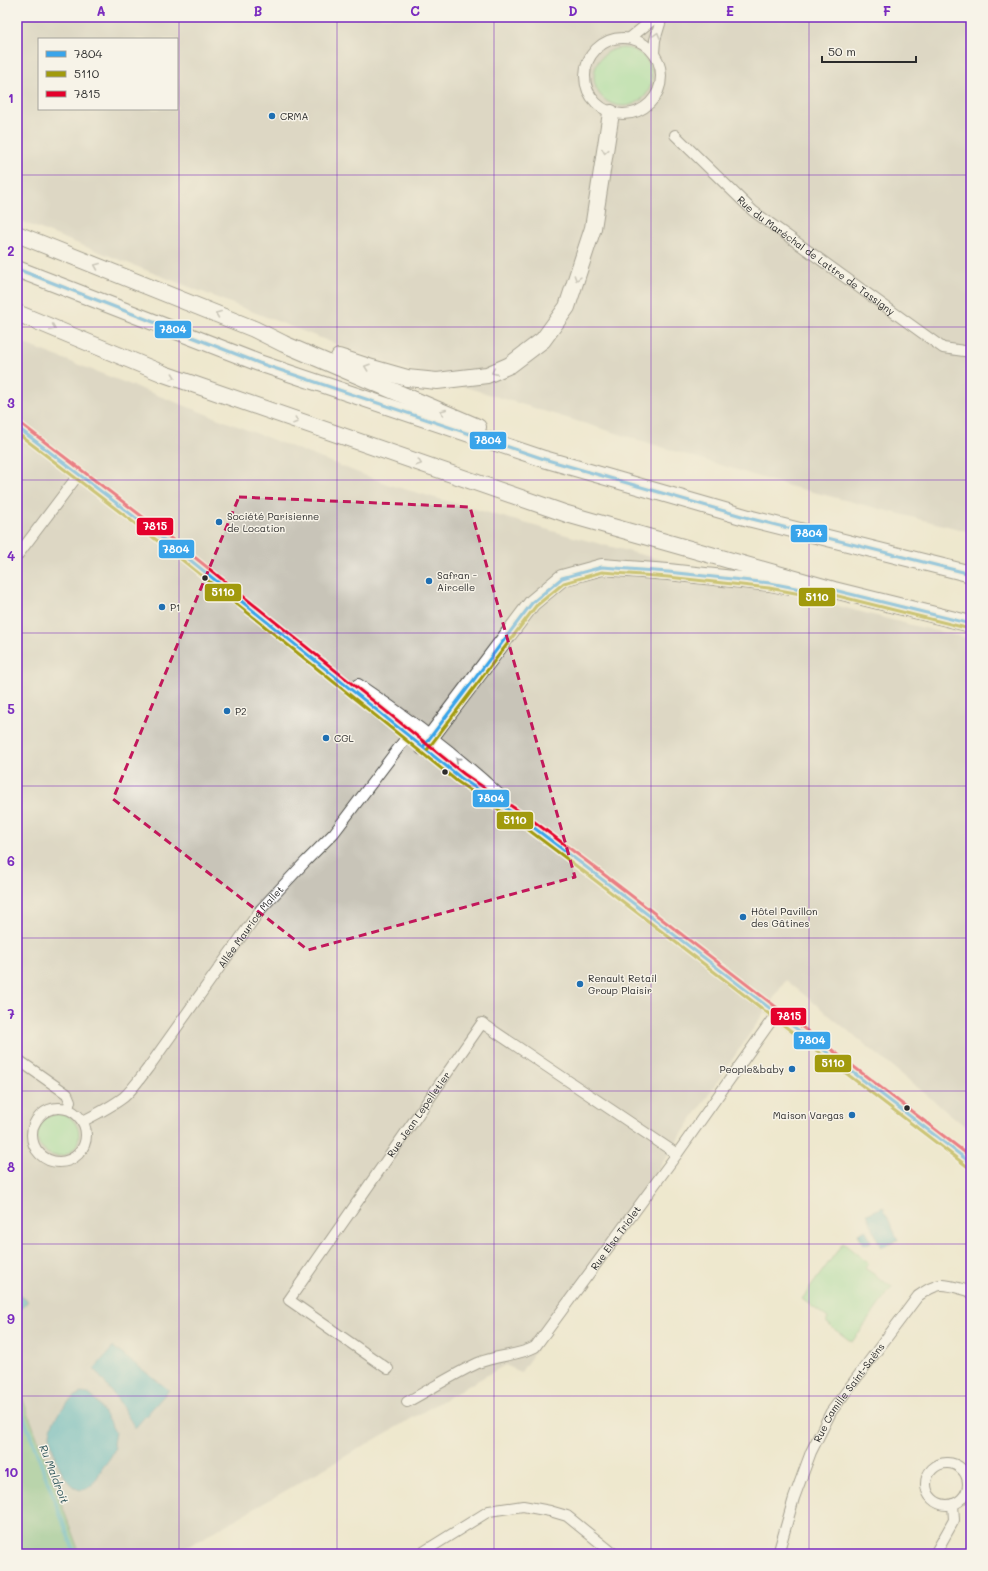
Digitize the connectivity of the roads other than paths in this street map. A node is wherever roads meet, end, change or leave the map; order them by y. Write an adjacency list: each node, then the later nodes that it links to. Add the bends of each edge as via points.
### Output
1 (656, 17): 3 (street)
2 (662, 17): 4 (street, one-way to 2)
3 (630, 38): 4 (street, via 643,43); 5 (street, via 614,38 603,43 587,60 584,78 586,86 592,98)
4 (654, 53): 5 (street, via 662,73 655,97 646,107 629,114)
5 (611, 113): 10 (highway, one-way to 10, via 593,228 567,307 543,340 510,365 487,375 437,381 407,378 286,337)
6 (674, 135): 11 (street, Rue du Maréchal de Lattre de Tassigny, via 753,211 943,348)
7 (17, 234): 10 (highway, one-way to 7)
8 (17, 269): 13 (highway, via 259,363)
9 (17, 313): 17 (highway, one-way to 17, via 164,374 560,511)
10 (254, 329): 13 (highway, one-way to 10, via 544,450 479,428)
11 (971, 352)
12 (17, 427): 14 (street)
13 (583, 470): 16 (highway, via 752,519)
14 (79, 474): 15 (street); 19 (street)
15 (17, 556)
16 (971, 574)
17 (834, 590): 18 (highway); 22 (highway, via 816,592 770,583 602,568 562,578 532,603)
18 (971, 624)
19 (304, 650): 20 (street); 21 (street)
20 (416, 726): 21 (street, Allée Maurice Mallet); 22 (street)
21 (408, 735): 22 (street); 26 (street, Allée Maurice Mallet, via 334,833 261,909 132,1088 102,1111)
22 (427, 742): 23 (street, via 461,778 529,824)
23 (776, 1014): 27 (street, Rue Elsa Triolet); 28 (street)
24 (17, 1059): 25 (street, via 67,1094 70,1100)
25 (68, 1109): 26 (street); 26 (street, via 51,1108 35,1121 31,1140 42,1158 65,1162 79,1154 86,1138)
26 (83, 1121)
27 (677, 1154): 30 (street, Rue Jean Lepelletier, via 482,1023 289,1300); 31 (street, Rue Elsa Triolet, via 535,1347 479,1363)
28 (971, 1163)
29 (971, 1293): 35 (street, Rue Camille Saint-Saëns, via 944,1284 930,1288 918,1296 831,1412 811,1452 794,1498)
30 (388, 1369)
31 (407, 1402)
32 (953, 1504): 32 (street, via 964,1496 968,1483 966,1476 957,1466 943,1464 931,1471 926,1483 927,1490 934,1501); 36 (street, via 954,1520)
33 (420, 1554): 34 (street, via 489,1511 523,1506 567,1516)
34 (614, 1554)
35 (778, 1554)
36 (935, 1554)

